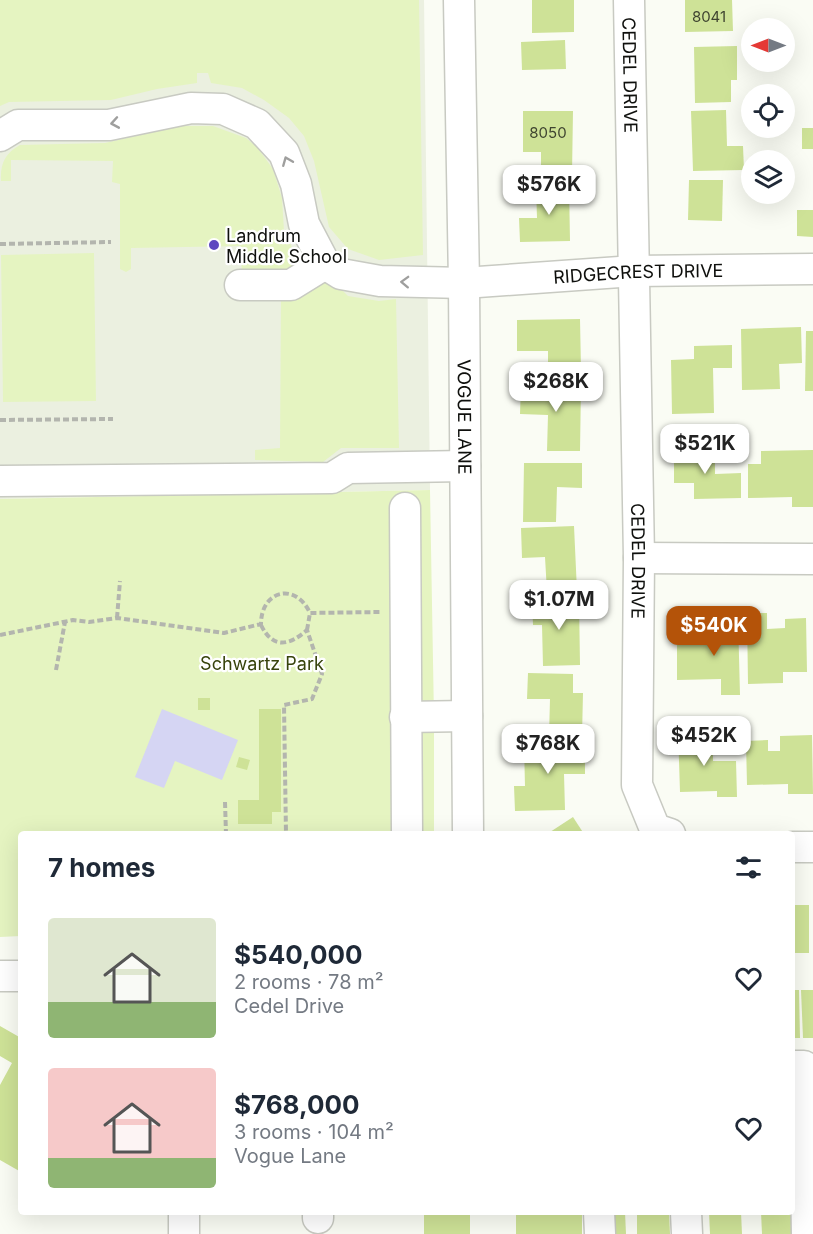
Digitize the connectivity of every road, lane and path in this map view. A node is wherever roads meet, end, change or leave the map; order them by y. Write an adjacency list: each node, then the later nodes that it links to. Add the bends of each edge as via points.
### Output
1 (459, 0): 9 (street, VOGUE LANE)
2 (629, 0): 8 (street, CEDEL DRIVE)
3 (0, 136): 6 (street, one-way to 3, via 304,224 296,184 284,153 258,124 223,110 191,108 109,125 18,125)
4 (111, 242): 5 (path)
5 (0, 244)
6 (325, 264): 9 (street, RIDGECREST DRIVE, one-way to 6, via 380,281 341,274); 10 (street, via 291,285)
7 (813, 269): 8 (street, RIDGECREST DRIVE)
8 (634, 271): 9 (street, RIDGECREST DRIVE); 16 (street, CEDEL DRIVE)
9 (464, 283): 13 (street, VOGUE LANE)
10 (240, 285)
11 (113, 419): 12 (path)
12 (0, 420)
13 (465, 466): 14 (street, via 348,468 332,478); 27 (street, VOGUE LANE)
14 (0, 481)
15 (405, 508): 19 (street)
16 (639, 558): 17 (street); 34 (street, CEDEL DRIVE, via 637,784)
17 (813, 559)
18 (120, 581): 21 (path)
19 (405, 611): 20 (path); 28 (street)
20 (310, 613): 23 (path, via 297,596 285,592 269,598 261,611); 24 (path)
21 (117, 618): 22 (path); 23 (path, via 224,633)
22 (65, 622): 25 (path); 26 (path)
23 (261, 624): 24 (path, via 264,632 282,643 294,641)
24 (307, 630): 31 (path, via 322,674 312,699 284,705)
25 (0, 635)
26 (56, 670)
27 (467, 716): 28 (street); 33 (street, VOGUE LANE)
28 (405, 717): 32 (street)
29 (225, 802): 30 (path)
30 (226, 831)
31 (286, 831)
32 (406, 831)
33 (468, 831)
34 (661, 831)
35 (795, 847): 36 (street)
36 (813, 848)
37 (0, 976): 38 (street)
38 (18, 976)
39 (795, 1066): 46 (street, via 804,1066)
40 (184, 1215): 43 (street)
41 (599, 1215): 44 (street)
42 (686, 1215): 45 (street)
43 (184, 1234)
44 (600, 1234)
45 (687, 1234)
46 (807, 1234)

